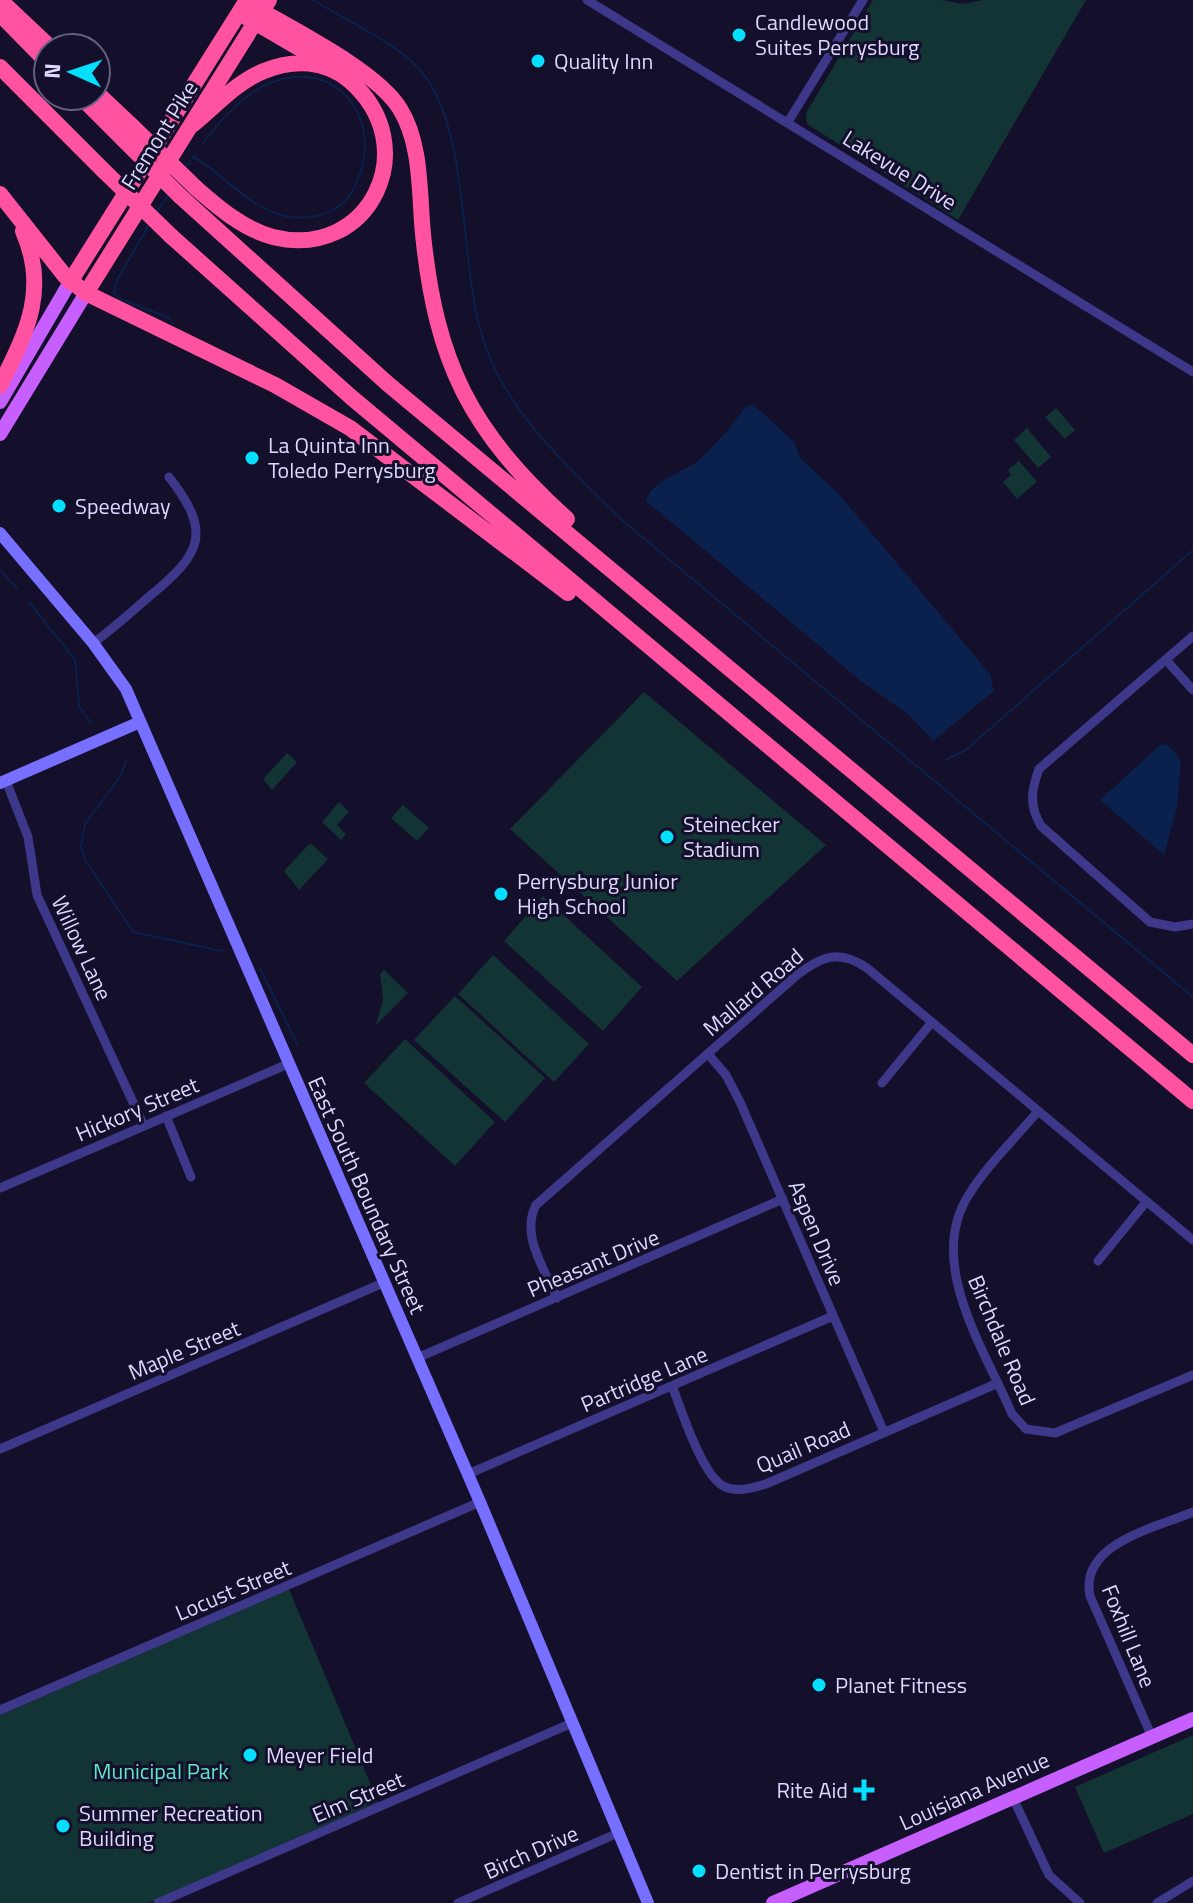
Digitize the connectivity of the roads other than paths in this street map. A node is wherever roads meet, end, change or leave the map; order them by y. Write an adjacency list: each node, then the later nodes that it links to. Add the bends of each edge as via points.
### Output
1 (0, 0): 7 (highway)
2 (587, 0): 14 (street, Lakevue Drive)
3 (863, 0): 14 (street)
4 (244, 5): 5 (highway); 11 (highway, via 238,30 210,77); 19 (highway, Fremont Pike)
5 (262, 11): 10 (highway); 11 (highway, Fremont Pike); 29 (highway, via 377,83 400,108 414,148 430,294 449,364 488,432)
6 (0, 14): 8 (highway)
7 (34, 32)
8 (32, 47)
9 (0, 67): 34 (highway, bridge, via 171,236 351,397)
10 (331, 67): 15 (highway, via 295,64 261,72); 16 (highway, bridge, via 372,104 385,138 386,163 379,187 355,219 322,236 274,237 235,219)
11 (203, 106): 15 (highway, Fremont Pike)
12 (101, 112): 16 (highway)
13 (112, 112): 16 (highway)
14 (788, 122): 22 (street, Lakevue Drive)
15 (191, 126): 20 (highway, Fremont Pike)
16 (128, 133): 29 (highway, bridge, via 180,196 388,384)
17 (0, 194): 18 (highway)
18 (17, 218): 19 (highway); 23 (highway, via 34,271 33,298 30,324)
19 (70, 282): 20 (highway); 21 (main road)
20 (86, 293): 26 (main road); 34 (highway, via 275,385 350,428)
21 (23, 364): 24 (main road); 25 (main road, via 17,391)
22 (1193, 372)
23 (0, 386)
24 (0, 402)
25 (0, 418)
26 (0, 434)
27 (169, 477): 31 (street, via 193,516 194,551 174,576)
28 (0, 533): 31 (street, East South Boundary Street)
29 (605, 562): 40 (highway)
30 (1193, 636): 32 (street)
31 (93, 643): 35 (street, East South Boundary Street, via 116,673)
32 (1166, 660): 33 (street); 37 (street, via 1039,769 1032,801 1041,826 1150,922)
33 (1193, 690)
34 (736, 719): 43 (highway)
35 (140, 722): 36 (street); 41 (street, East South Boundary Street)
36 (3, 782): 46 (street, Willow Lane, via 28,837 37,895)
37 (1193, 924)
38 (932, 1022): 39 (street, Mallard Road, via 857,961 833,955 797,975); 42 (street); 44 (street, Mallard Road)
39 (708, 1054): 49 (street, Aspen Drive, via 732,1086); 54 (street, Mallard Road, via 536,1205 530,1232)
40 (1193, 1055)
41 (288, 1064): 45 (street, Hickory Street); 53 (street, East South Boundary Street)
42 (882, 1083)
43 (1193, 1101)
44 (1038, 1111): 50 (street, Mallard Road); 58 (street, Birchdale Road, via 969,1194 953,1233 957,1287)
45 (166, 1116): 46 (street, Hickory Street); 47 (street)
46 (144, 1126): 48 (street, Hickory Street)
47 (191, 1177)
48 (0, 1188)
49 (783, 1199): 54 (street, Pheasant Drive); 55 (street, Aspen Drive)
50 (1146, 1202): 51 (street, Mallard Road); 52 (street)
51 (1193, 1240)
52 (1098, 1261)
53 (383, 1283): 56 (street, East South Boundary Street); 61 (street, Maple Street)
54 (557, 1298): 56 (street, Pheasant Drive)
55 (833, 1316): 59 (street, Partridge Lane); 60 (street, Aspen Drive)
56 (417, 1358): 62 (street, East South Boundary Street)
57 (1193, 1375): 58 (street, Birchdale Road, via 1049,1434 1021,1425)
58 (998, 1383): 60 (street, Quail Road)
59 (672, 1386): 60 (street, Quail Road, via 709,1470 730,1488 766,1484); 62 (street, Partridge Lane)
60 (884, 1432)
61 (0, 1449)
62 (468, 1474): 63 (street, East South Boundary Street)
63 (480, 1502): 65 (street, Locust Street); 67 (street, East South Boundary Street)
64 (1193, 1512): 68 (street, Foxhill Lane, via 1106,1550 1090,1571 1090,1596)
65 (0, 1710)
66 (1193, 1719): 68 (main road, Louisiana Avenue)
67 (572, 1723): 70 (street, East South Boundary Street); 72 (street, Elm Street)
68 (1152, 1737): 69 (main road, Louisiana Avenue)
69 (1013, 1798): 75 (main road, Louisiana Avenue); 76 (street, via 1049,1875)
70 (618, 1833): 73 (street, Birch Drive); 74 (street, East South Boundary Street)
71 (1193, 1881): 77 (street)
72 (158, 1903)
73 (458, 1903)
74 (648, 1903)
75 (773, 1903)
76 (1080, 1903)
77 (1157, 1903)

